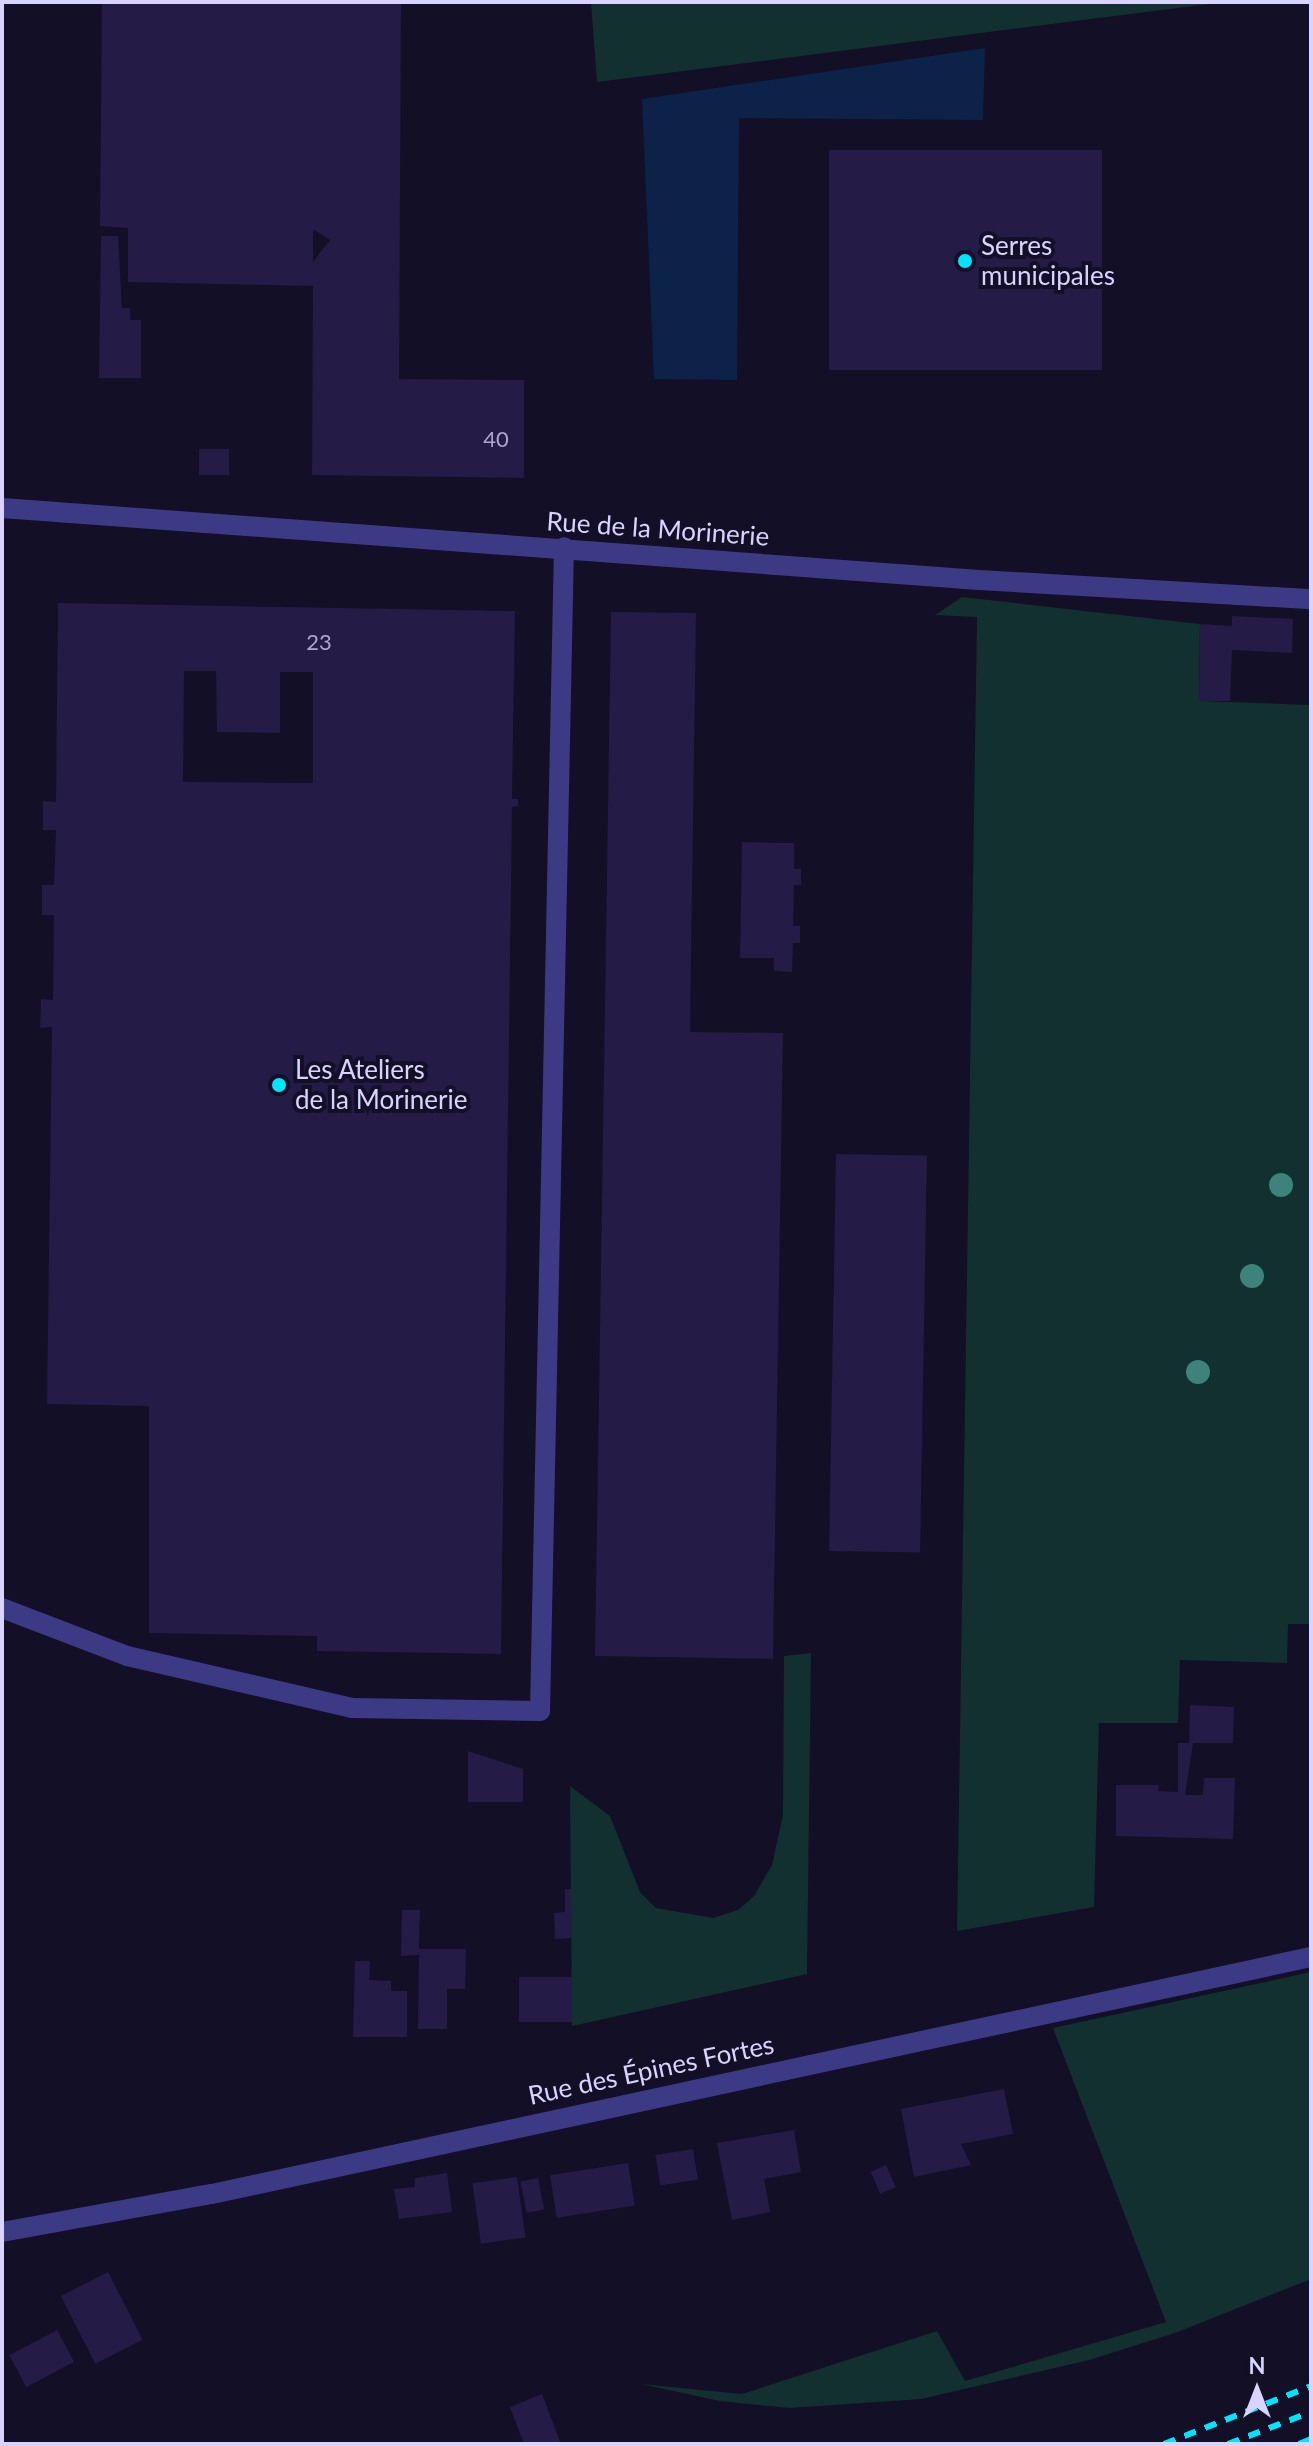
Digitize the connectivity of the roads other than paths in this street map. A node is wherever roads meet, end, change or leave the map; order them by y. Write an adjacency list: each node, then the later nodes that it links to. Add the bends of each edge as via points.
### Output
1 (2, 508): 2 (street, Rue de la Morinerie)
2 (564, 547): 3 (street, Rue de la Morinerie, via 979,580); 4 (street, via 540,1711 352,1708 127,1656)
3 (1311, 599)
4 (2, 1608)
5 (1311, 1957): 6 (street, Rue des Épines Fortes, via 212,2194)
6 (2, 2232)

